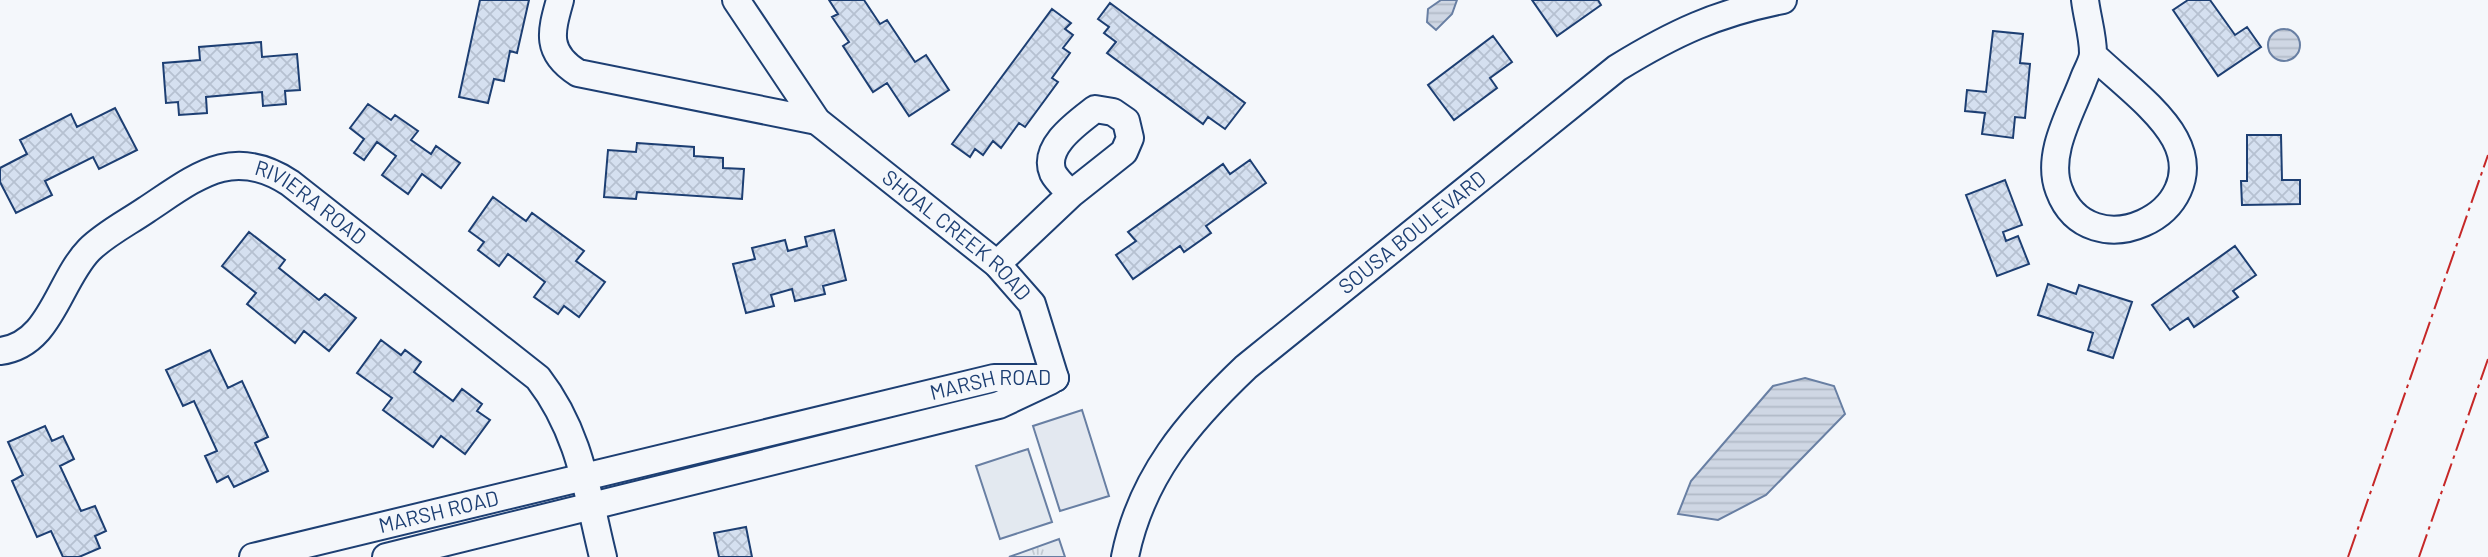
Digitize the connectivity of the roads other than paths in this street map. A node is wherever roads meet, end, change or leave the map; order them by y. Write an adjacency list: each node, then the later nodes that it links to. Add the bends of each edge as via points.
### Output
1 (560, 0): 6 (street, SHOAL CREEK ROAD, via 551,33 553,44 567,66 578,73)
2 (736, 0): 6 (street, SHOAL CREEK ROAD)
3 (1783, 0): 16 (street, SOUSA BOULEVARD, via 1737,9 1675,33 1617,68 1245,367 1205,404 1160,464 1138,509)
4 (2085, 0): 5 (street)
5 (2093, 55): 5 (street, via 2164,123 2181,160 2173,199 2160,215 2123,230 2085,221 2069,208 2054,169 2057,148)
6 (817, 121): 8 (street, SHOAL CREEK ROAD)
7 (1071, 194): 8 (street)
8 (997, 264): 10 (street, SHOAL CREEK ROAD, via 1032,304)
9 (0, 351): 11 (street, RIVIERA ROAD, via 11,350 38,333 75,268 105,237 206,172 263,167 290,183 538,378 570,427)
10 (1055, 379): 11 (street, MARSH ROAD, via 994,377); 12 (street, MARSH ROAD, via 999,405)
11 (584, 477): 12 (street, RIVIERA ROAD); 13 (street, MARSH ROAD)
12 (591, 506): 14 (street, MARSH ROAD); 15 (street, RIVIERA ROAD)
13 (253, 557)
14 (386, 557)
15 (603, 557)
16 (1125, 557)

